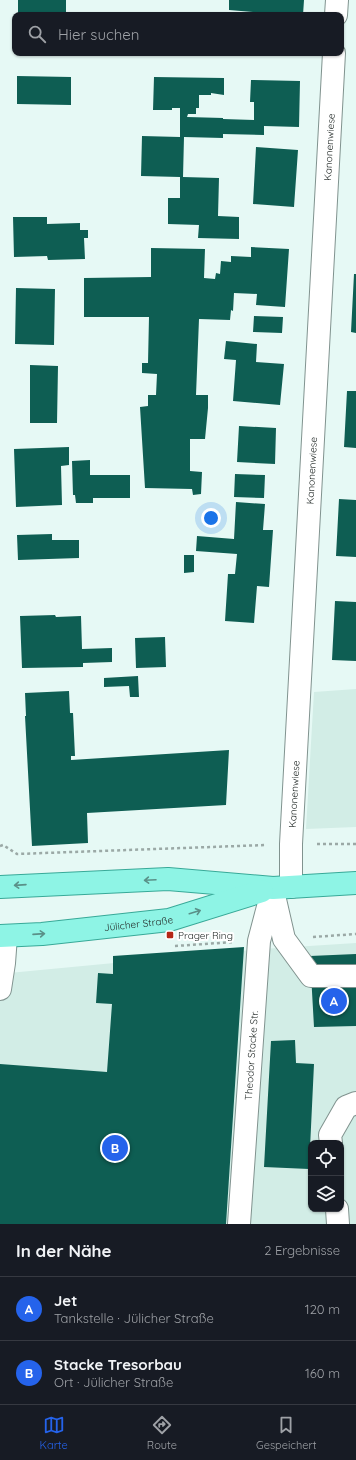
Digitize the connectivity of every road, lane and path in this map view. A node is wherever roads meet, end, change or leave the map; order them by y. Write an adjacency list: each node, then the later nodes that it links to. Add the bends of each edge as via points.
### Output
1 (337, 0): 2 (street)
2 (336, 12)
3 (334, 56): 4 (street, Kanonenwiese)
4 (291, 844): 5 (path); 6 (path, via 17,854 3,845); 9 (street, Kanonenwiese)
5 (356, 844)
6 (0, 846)
7 (356, 883): 9 (main road, Jülicher Straße)
8 (0, 887): 9 (main road, Jülicher Straße, one-way to 8, via 168,879)
9 (282, 888): 11 (main road, Jülicher Straße, one-way to 9, via 169,920); 12 (street); 13 (street, Theodor Stacke Str.)
10 (356, 934): 12 (path)
11 (3, 936): 16 (street)
12 (284, 939): 15 (street, via 311,976)
13 (259, 940): 14 (path); 20 (street, Theodor Stacke Str.)
14 (172, 946)
15 (356, 976)
16 (0, 989)
17 (356, 1103): 18 (street, via 346,1107 330,1135)
18 (331, 1140)
19 (337, 1212): 21 (street)
20 (239, 1224)
21 (338, 1224)

